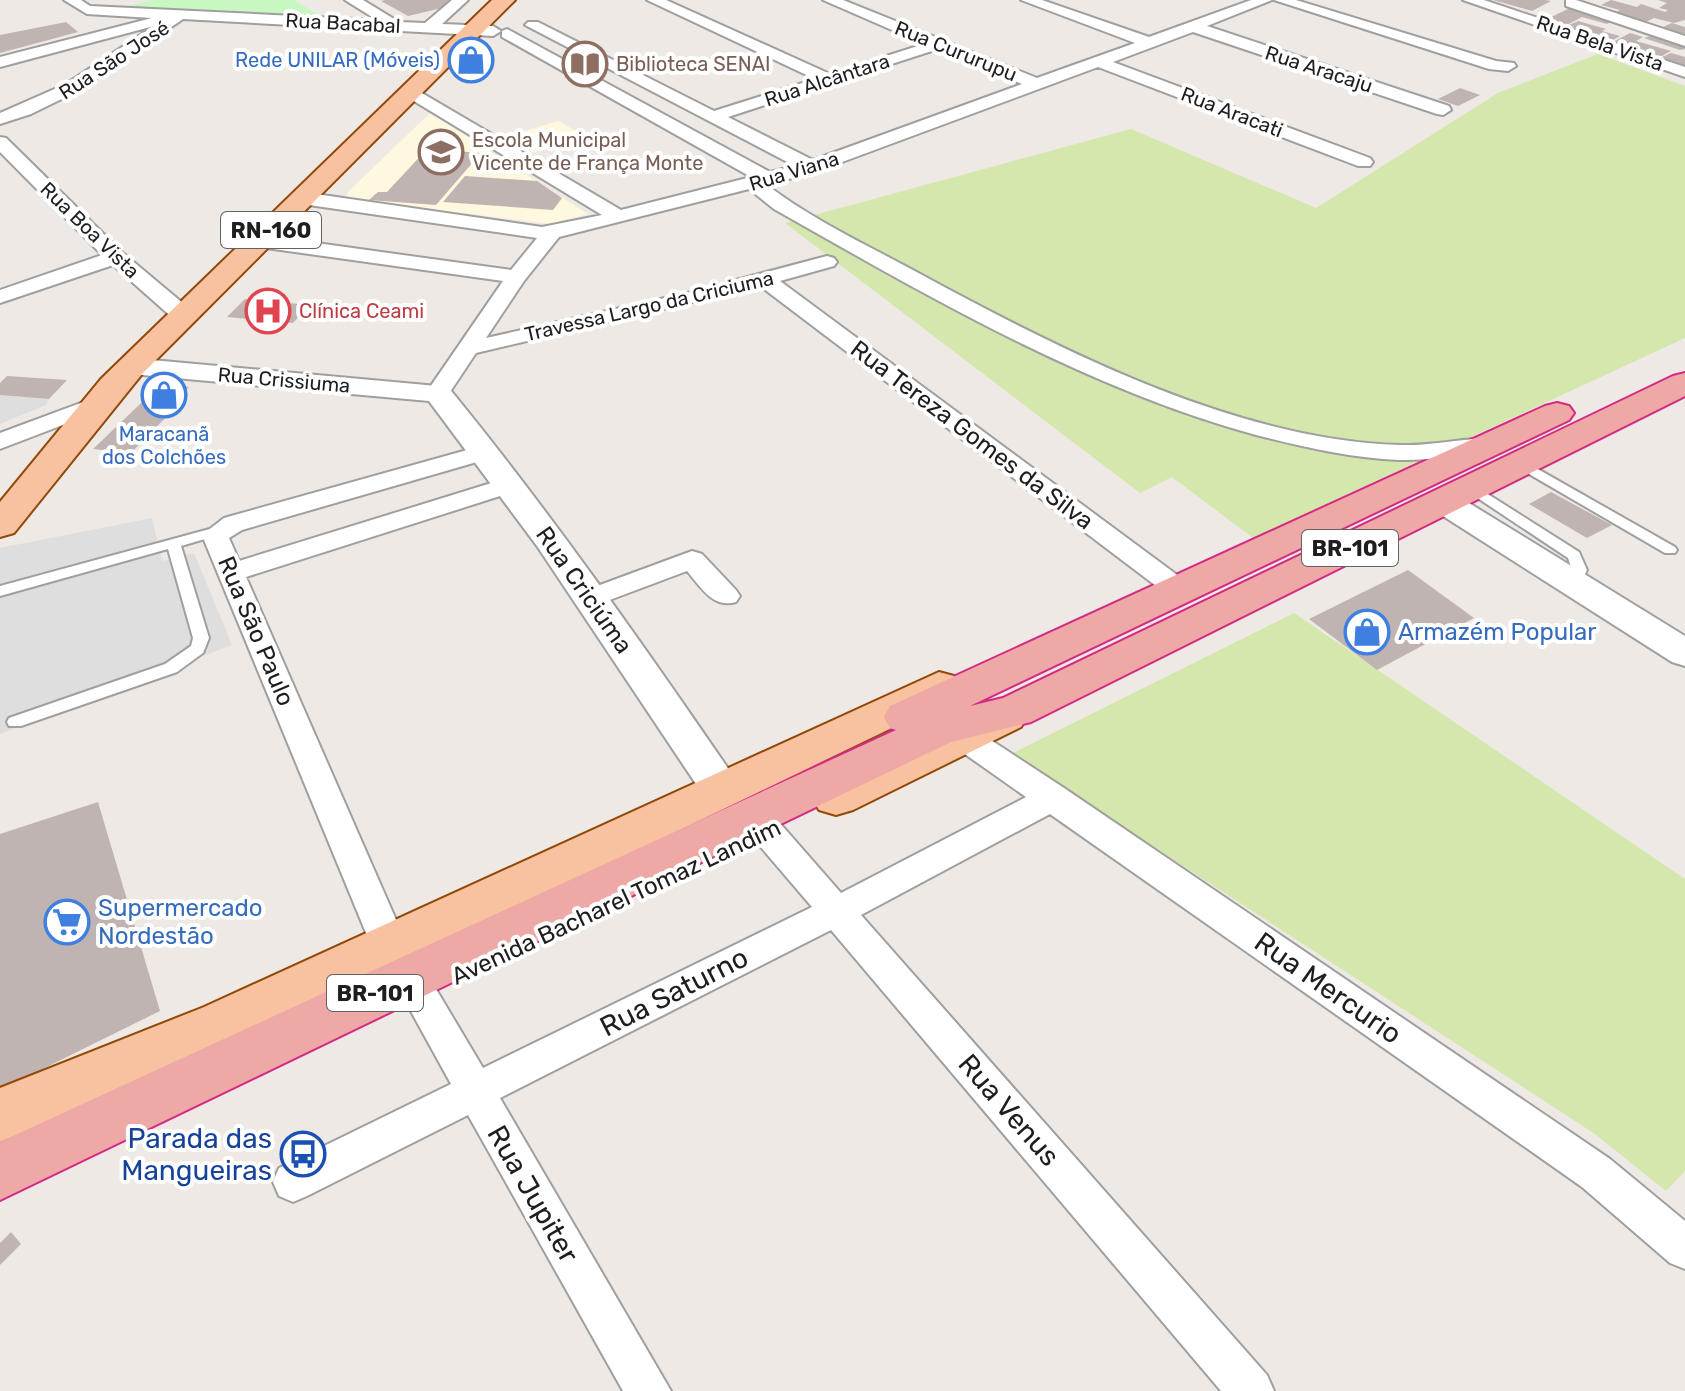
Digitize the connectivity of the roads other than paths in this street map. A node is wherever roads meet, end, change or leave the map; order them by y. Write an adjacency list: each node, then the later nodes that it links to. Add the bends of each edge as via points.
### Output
1 (71, 0): 14 (street, Rua Bacabal, via 81,8)
2 (142, 0): 14 (street)
3 (352, 0): 19 (street)
4 (461, 0): 20 (street)
5 (654, 0): 28 (street)
6 (830, 0): 24 (street, Rua Cururupu)
7 (1028, 0): 23 (street)
8 (1265, 0): 21 (street, Rua Viana)
9 (1281, 0): 10 (street, via 1508,66)
10 (1331, 0)
11 (1470, 0): 16 (street, Rua Bela Vista)
12 (1575, 2): 16 (street); 22 (street)
13 (323, 8): 18 (street)
14 (99, 10): 15 (street, Rua Bacabal)
15 (181, 14): 18 (street, Rua Bacabal); 25 (street); 33 (street, Rua São José, via 84,83)
16 (1530, 19): 27 (street, Rua Bela Vista)
17 (505, 21): 20 (street, Rua Bacabal); 30 (main road, RN-160); 32 (street); 37 (street)
18 (350, 23): 19 (street, Rua Bacabal)
19 (397, 26): 20 (street, Rua Bacabal)
20 (430, 26)
21 (1194, 27): 23 (street, Rua Viana); 31 (street, Rua Aracaju)
22 (1685, 41)
23 (1151, 43): 26 (street, Rua Viana)
24 (939, 44): 28 (street, Rua Alcântara); 29 (street, Rua Cururupu)
25 (0, 62)
26 (1099, 62): 29 (street, Rua Viana); 35 (street, Rua Aracati)
27 (1685, 72)
28 (829, 79): 32 (street, Rua Alcântara)
29 (1037, 84): 36 (street, Rua Viana)
30 (410, 91): 38 (main road, RN-160); 39 (street)
31 (1443, 110)
32 (715, 116): 36 (street)
33 (0, 119)
34 (1, 143): 42 (street, Rua Boa Vista)
35 (1364, 162)
36 (812, 167): 37 (street, Rua Viana)
37 (762, 182): 39 (street, Rua Viana); 55 (street, via 781,205 1016,333 1163,396 1271,432 1362,449)
38 (302, 198): 40 (street, Rua Viana); 41 (main road, RN-160)
39 (617, 216): 40 (street, Rua Viana)
40 (553, 232): 44 (street)
41 (259, 241): 44 (street); 47 (main road, RN-160)
42 (116, 257): 46 (street); 47 (street, Rua Boa Vista)
43 (827, 262): 45 (street, Travessa Largo da Criciuma)
44 (516, 277): 48 (street)
45 (765, 280): 48 (street, Travessa Largo da Criciuma); 64 (street, Rua Tereza Gomes da Silva)
46 (0, 297)
47 (183, 315): 49 (main road, RN-160)
48 (469, 348): 51 (street)
49 (130, 367): 51 (street, Rua Crissiuma); 52 (main road, RN-160)
50 (1684, 377): 55 (highway, Avenida Bacharel Tomaz Landim / BR-101)
51 (438, 393): 54 (street, Rua Criciúma)
52 (86, 416): 53 (street); 57 (main road, RN-160); 59 (main road, RN-160)
53 (0, 442)
54 (485, 452): 56 (street, Rua Criciúma); 60 (street, Rua São Paulo)
55 (1508, 453): 58 (highway, Avenida Bacharel Tomaz Landim / BR-101); 62 (lane); 64 (highway, Avenida Bacharel Tomaz Landim / BR-101)
56 (510, 485): 63 (street); 67 (street, Rua Criciúma)
57 (0, 492)
58 (1458, 495): 68 (street, via 1574,584); 69 (highway, Avenida Bacharel Tomaz Landim / BR-101)
59 (0, 525)
60 (217, 531): 61 (lane); 63 (street, Rua São Paulo)
61 (173, 543): 65 (lane); 70 (lane, via 201,638 198,649 171,668)
62 (1670, 550)
63 (232, 572): 75 (street, Rua São Paulo)
64 (1178, 589): 69 (highway, Avenida Bacharel Tomaz Landim / BR-101)
65 (0, 591)
66 (726, 596): 67 (street, via 692,560)
67 (591, 598): 73 (street, Rua Criciúma)
68 (1685, 653)
69 (1001, 695): 71 (main road, Avenida Bacharel Tomaz Landim / BR-101); 73 (main road, Avenida Bacharel Tomaz Landim, via 959,678)
70 (15, 722)
71 (963, 737): 72 (street, Rua Mercurio); 73 (main road, Avenida Bacharel Tomaz Landim / BR-101)
72 (1053, 797): 74 (street, Rua Saturno); 83 (street, Rua Mercurio, via 1596,1173)
73 (742, 810): 74 (street, Rua Venus); 75 (main road, Avenida Bacharel Tomaz Landim); 76 (main road, Avenida Bacharel Tomaz Landim / BR-101); 79 (highway, Avenida Bacharel Tomaz Landim / BR-101, via 288,1001); 80 (highway, Avenida Bacharel Tomaz Landim / BR-101)
74 (837, 911): 77 (street, Rua Saturno); 85 (street, Rua Venus)
75 (389, 945): 78 (main road, Avenida Bacharel Tomaz Landim, via 223,1024)
76 (427, 992): 77 (street, Rua Jupiter); 82 (main road, Avenida Bacharel Tomaz Landim)
77 (475, 1093): 81 (street, Rua Saturno); 84 (street, Rua Jupiter)
78 (0, 1115)
79 (0, 1138)
80 (0, 1172)
81 (293, 1182)
82 (0, 1195)
83 (1685, 1248)
84 (648, 1391)
85 (1251, 1391)

